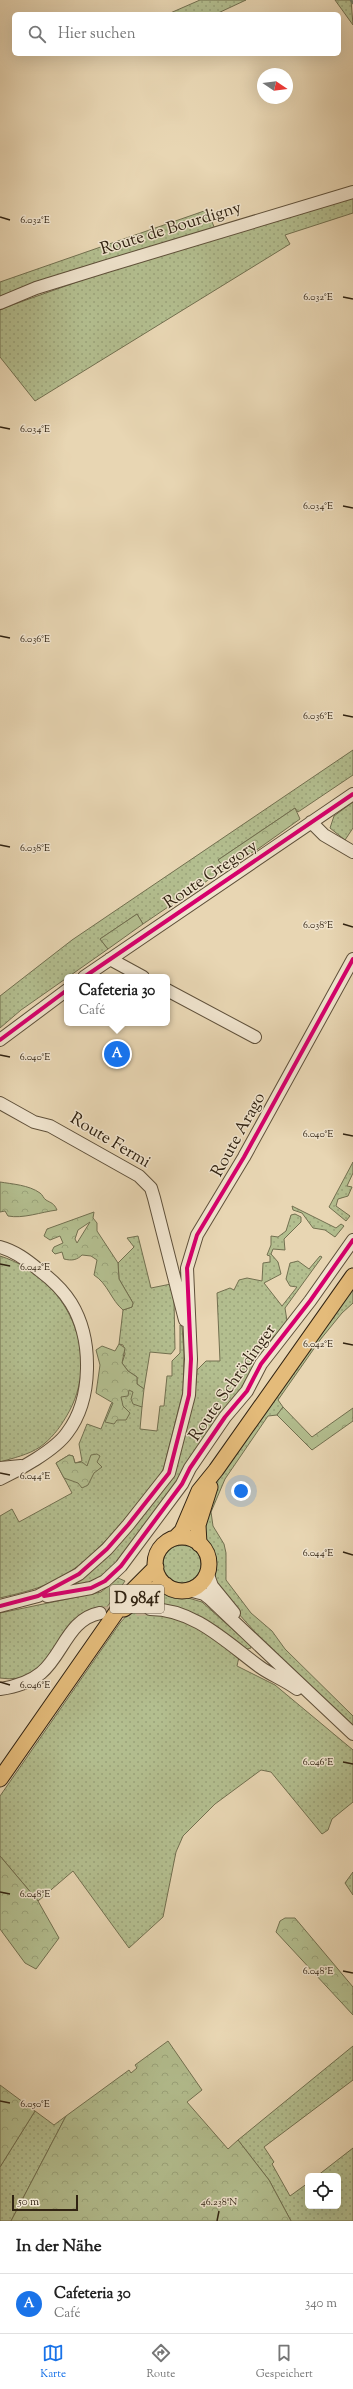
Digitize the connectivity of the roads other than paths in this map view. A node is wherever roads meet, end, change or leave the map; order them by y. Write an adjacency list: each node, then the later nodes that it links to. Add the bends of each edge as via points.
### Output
1 (353, 192): 2 (street, Route de Bourdigny, via 36,288)
2 (0, 303)
3 (353, 794): 4 (street, Route Gregory)
4 (311, 822): 5 (street, via 324,835); 6 (street, Route Gregory)
5 (353, 852)
6 (110, 959): 8 (street, Route Gregory); 9 (street)
7 (353, 959): 18 (street, Route Arago, via 244,1157 197,1236 188,1268)
8 (88, 974)
9 (138, 974)
10 (64, 992): 13 (street)
11 (170, 992): 12 (street)
12 (255, 1036)
13 (0, 1040)
14 (0, 1103): 18 (street, Route Fermi, via 34,1122 50,1126 146,1181 154,1198)
15 (353, 1240): 29 (street, Route Schrödinger, via 265,1358 247,1391 225,1416 178,1490 121,1566 105,1582 91,1588)
16 (0, 1247): 19 (street, via 25,1259 61,1290 77,1315 86,1353 83,1397 68,1432 47,1452)
17 (353, 1276): 21 (main road)
18 (189, 1334): 29 (street, via 189,1395 172,1464 165,1480 93,1562 61,1586)
19 (23, 1465): 20 (street); 22 (street)
20 (0, 1468)
21 (216, 1470): 23 (main road, via 199,1491 182,1531); 24 (main road, via 198,1525)
22 (0, 1479)
23 (175, 1538): 24 (main road, via 187,1538); 25 (main road, via 161,1547 157,1554)
24 (199, 1544): 26 (main road, via 207,1554)
25 (156, 1567): 27 (main road); 32 (main road, D 984f)
26 (208, 1572): 28 (main road, via 200,1583); 33 (street, via 212,1586)
27 (166, 1585): 28 (main road, via 174,1590); 32 (main road, D 984f, via 148,1591)
28 (188, 1590): 33 (street, via 204,1594 255,1644)
29 (38, 1596): 30 (street)
30 (0, 1606)
31 (150, 1609): 34 (street, via 167,1610 187,1616)
32 (106, 1616): 36 (street, via 82,1620 41,1673); 40 (main road, D 984f)
33 (266, 1651): 34 (street, via 258,1658); 38 (street)
34 (249, 1658): 38 (street)
35 (0, 1682): 36 (street)
36 (20, 1683): 37 (street)
37 (0, 1689)
38 (326, 1708): 39 (street)
39 (353, 1734)
40 (0, 1779)

